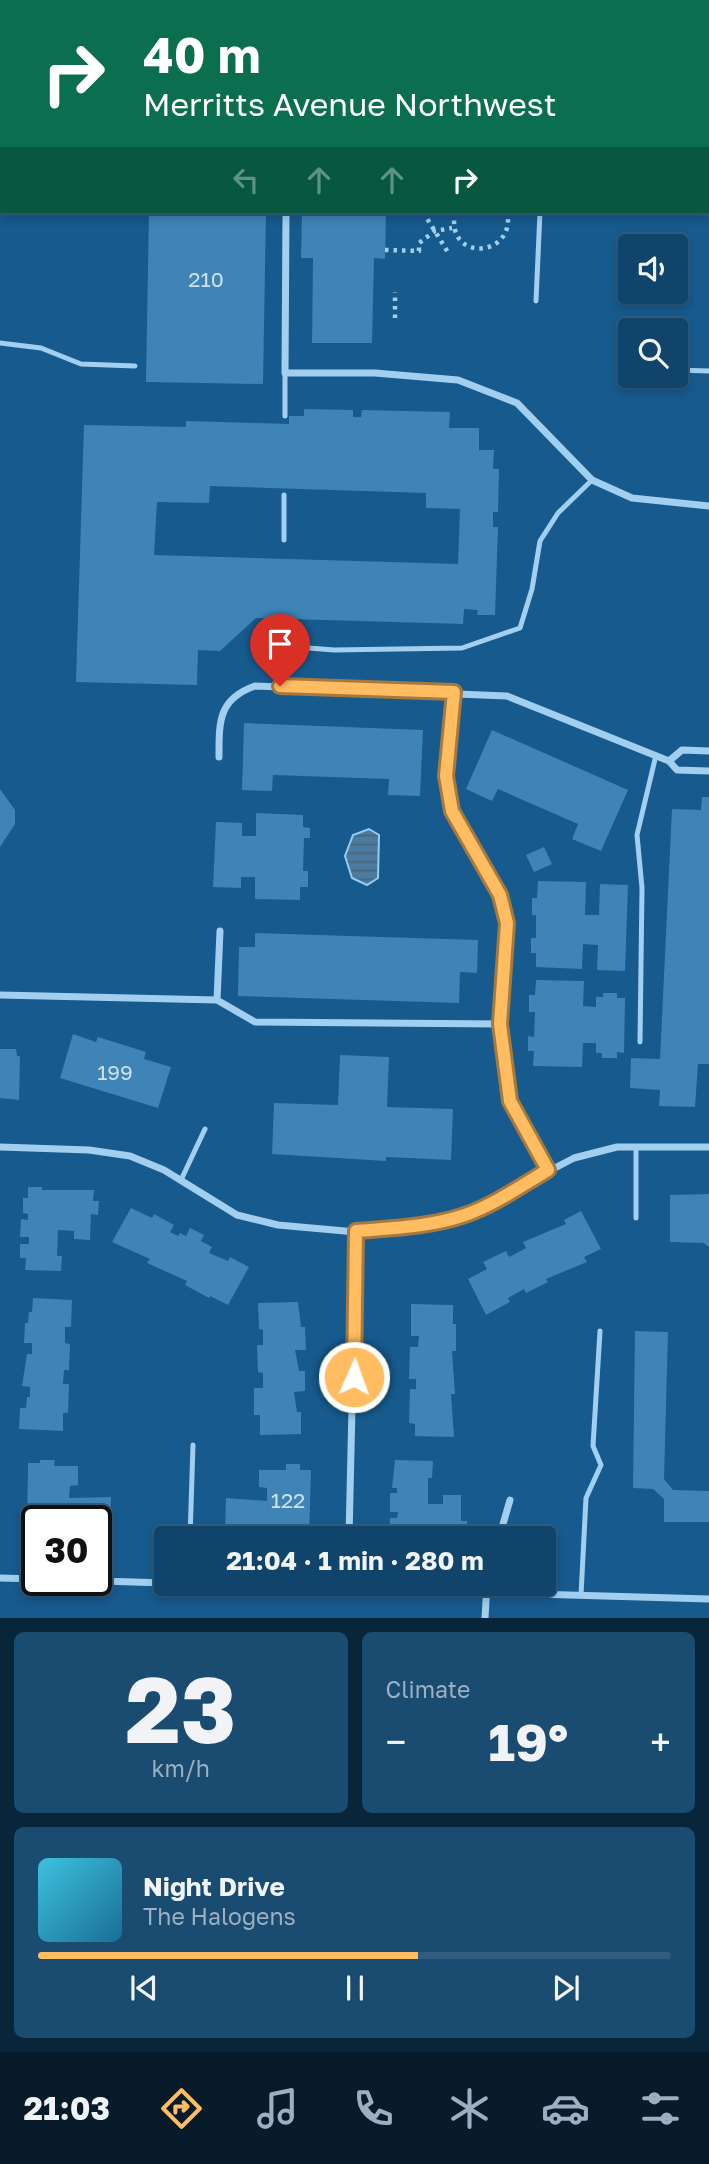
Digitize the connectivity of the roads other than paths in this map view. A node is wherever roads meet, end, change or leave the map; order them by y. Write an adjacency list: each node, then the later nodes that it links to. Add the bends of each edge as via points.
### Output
1 (286, 214): 8 (street)
2 (540, 214): 3 (lane)
3 (536, 301)
4 (0, 343): 5 (lane, via 41,348 81,364)
5 (135, 366)
6 (688, 370): 7 (lane)
7 (709, 371)
8 (285, 373): 9 (lane); 10 (street, via 375,373 458,380 517,403)
9 (285, 416)
10 (592, 480): 12 (street, via 632,498); 14 (lane, via 558,513 540,541 533,589 520,628 462,648 334,650 283,646)
11 (284, 495): 13 (lane)
12 (709, 506)
13 (284, 540)
14 (284, 622)
15 (454, 692): 17 (street, via 507,696); 18 (street, via 255,686 237,692 226,703 219,729); 24 (street, via 446,776 452,811 500,895 507,923)
16 (709, 751): 19 (street, via 682,750)
17 (656, 755): 19 (street); 25 (lane, via 637,835 642,888)
18 (219, 757)
19 (669, 761): 20 (street, via 677,770)
20 (709, 771)
21 (220, 931): 23 (street)
22 (0, 995): 23 (street)
23 (217, 1000): 24 (street, via 255,1022)
24 (500, 1024): 30 (street, via 510,1101)
25 (640, 1042)
26 (205, 1129): 31 (lane)
27 (0, 1147): 31 (street, via 130,1156)
28 (636, 1147): 29 (street); 30 (street, via 574,1158); 32 (lane)
29 (709, 1147)
30 (548, 1170): 33 (street, via 465,1215 410,1227)
31 (181, 1181): 33 (street, via 237,1214 278,1225)
32 (636, 1218)
33 (356, 1231): 38 (street)
34 (600, 1331): 45 (lane, via 593,1446 601,1465 586,1498)
35 (193, 1445): 37 (lane)
36 (510, 1500): 39 (street)
37 (190, 1526)
38 (349, 1526)
39 (502, 1526)
40 (0, 1578): 41 (street)
41 (21, 1579)
42 (112, 1581): 43 (street)
43 (154, 1583)
44 (556, 1593): 45 (street)
45 (581, 1595): 47 (street)
46 (486, 1596): 48 (street)
47 (709, 1599)
48 (485, 1618)

